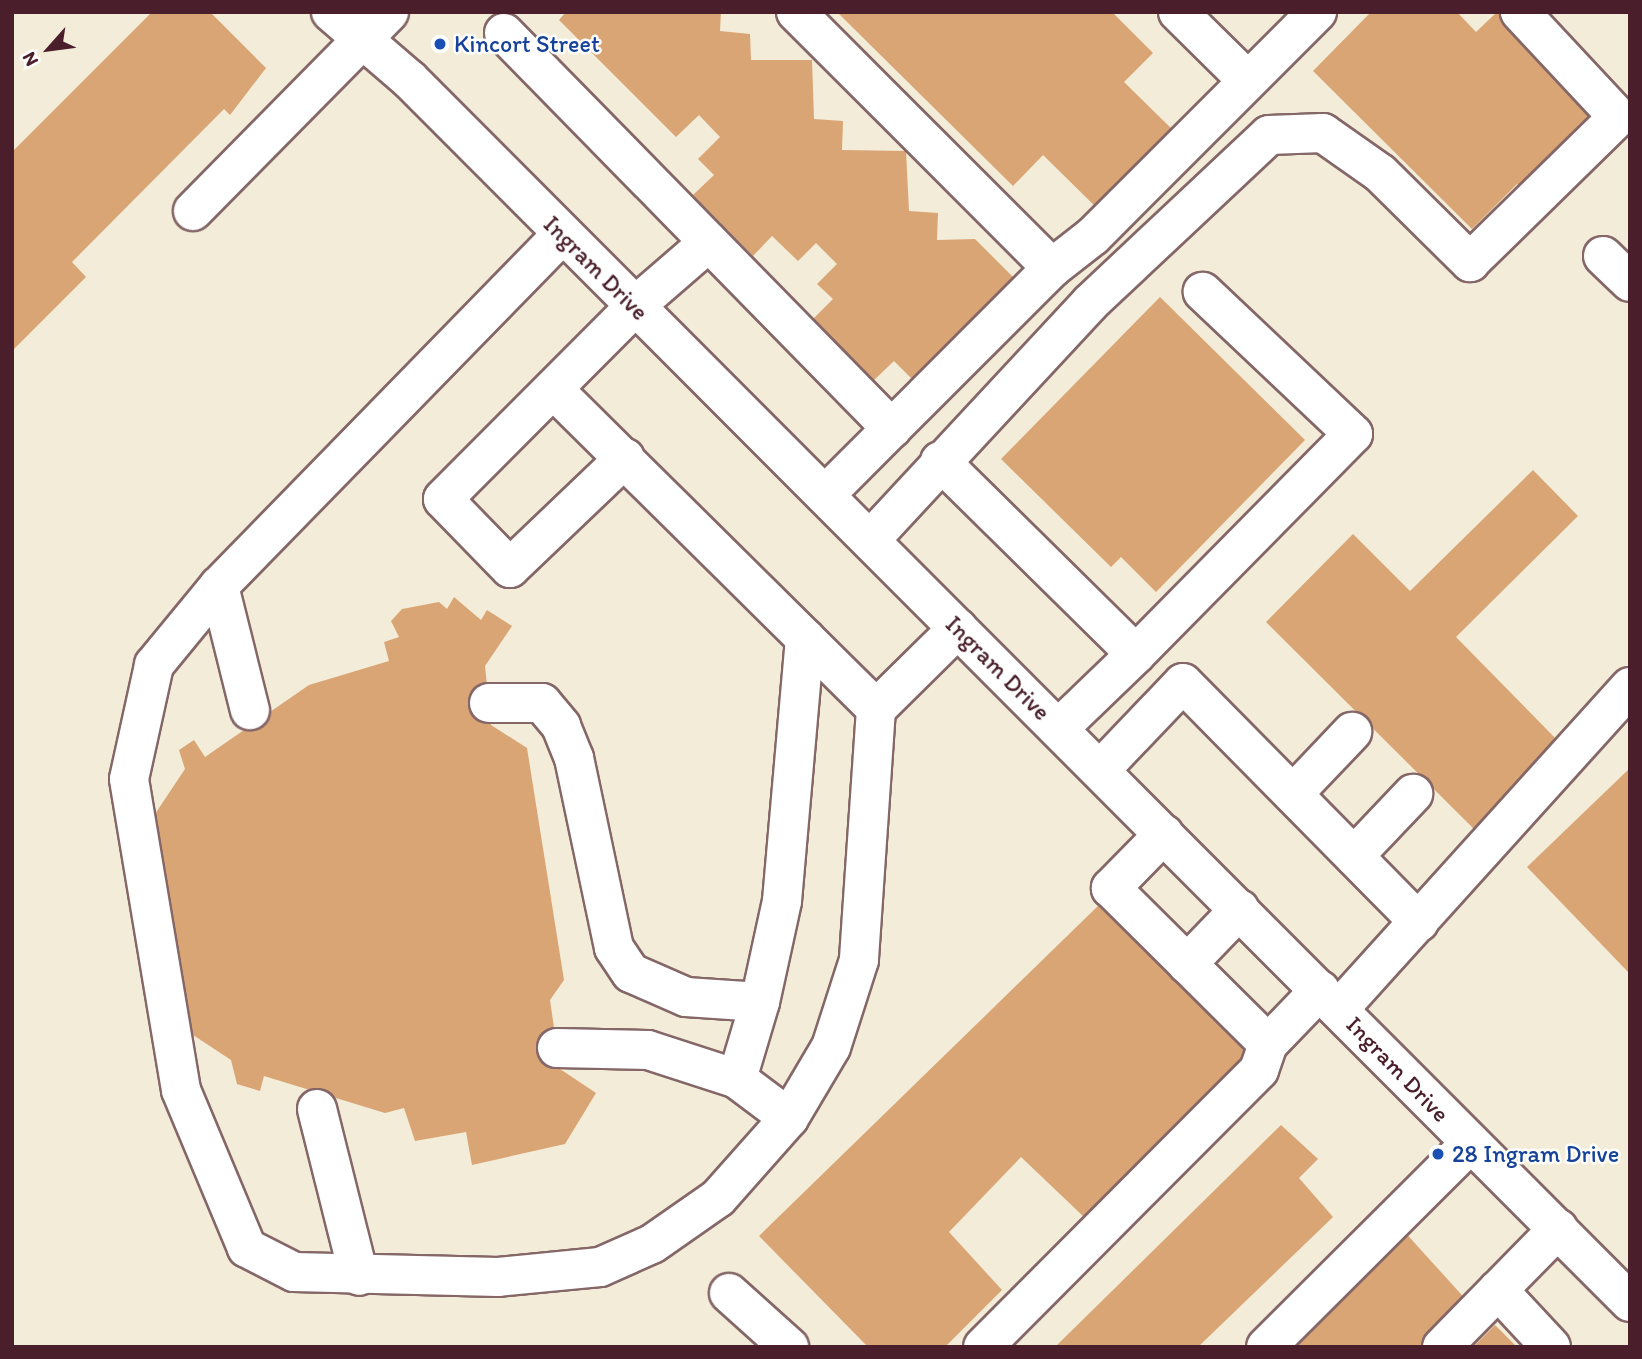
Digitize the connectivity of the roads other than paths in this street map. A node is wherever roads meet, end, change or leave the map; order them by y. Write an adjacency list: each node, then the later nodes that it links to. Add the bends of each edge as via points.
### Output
1 (331, 12): 6 (street, Ingram Drive)
2 (796, 12): 13 (street)
3 (1178, 12): 8 (street)
4 (1317, 12): 8 (street)
5 (1520, 12): 20 (street, via 1618,117 1470,262 1380,173 1323,133 1269,135 1090,303)
6 (376, 25): 9 (street); 10 (street, Ingram Drive)
7 (504, 33): 11 (street)
8 (1247, 80): 13 (street, via 1093,236)
9 (193, 211)
10 (563, 234): 16 (street, Ingram Drive); 23 (street)
11 (709, 242): 16 (street); 18 (street)
12 (1603, 256): 14 (street)
13 (1052, 268): 18 (street)
14 (1630, 282)
15 (1203, 292): 26 (street, via 1353,434)
16 (634, 307): 17 (street); 21 (street, Ingram Drive)
17 (553, 389): 19 (street); 19 (street, via 443,499 509,568)
18 (892, 429): 21 (street)
19 (625, 458): 25 (street)
20 (940, 461): 22 (street); 26 (street)
21 (825, 495): 22 (street, Ingram Drive)
22 (870, 540): 24 (street, Ingram Drive)
23 (219, 586): 30 (street); 50 (street, via 154,665 129,779 181,1090 247,1248 294,1272)
24 (958, 628): 29 (street); 31 (street, Ingram Drive)
25 (805, 638): 29 (street); 42 (street, via 782,901)
26 (1136, 654): 31 (street)
27 (1630, 687): 39 (street)
28 (489, 703): 42 (street, via 542,703 561,726 574,758 614,948 631,974 686,997)
29 (876, 709): 47 (street, via 859,960 831,1047)
30 (250, 710)
31 (1059, 728): 33 (street, Ingram Drive)
32 (1352, 732): 34 (street)
33 (1100, 770): 34 (street, via 1183,683); 36 (street, Ingram Drive)
34 (1293, 794): 37 (street)
35 (1413, 794): 37 (street)
36 (1164, 834): 38 (street, Ingram Drive); 40 (street, via 1111,888)
37 (1354, 856): 39 (street)
38 (1240, 909): 40 (street); 41 (street, Ingram Drive)
39 (1419, 922): 41 (street)
40 (1187, 964): 43 (street)
41 (1330, 1000): 43 (street); 48 (street, Ingram Drive)
42 (760, 1002): 45 (street)
43 (1268, 1044): 55 (street, via 1259,1070)
44 (557, 1048): 45 (street, via 648,1050)
45 (737, 1079): 47 (street)
46 (317, 1109): 50 (street)
47 (789, 1118): 50 (street, via 718,1198 652,1244 600,1267 498,1277)
48 (1471, 1143): 49 (street, Ingram Drive); 56 (street)
49 (1558, 1228): 51 (street); 53 (street, Ingram Drive)
50 (359, 1276)
51 (1498, 1290): 57 (street); 58 (street)
52 (729, 1293): 54 (street)
53 (1630, 1302)
54 (789, 1347)
55 (983, 1347)
56 (1266, 1347)
57 (1442, 1347)
58 (1551, 1347)

